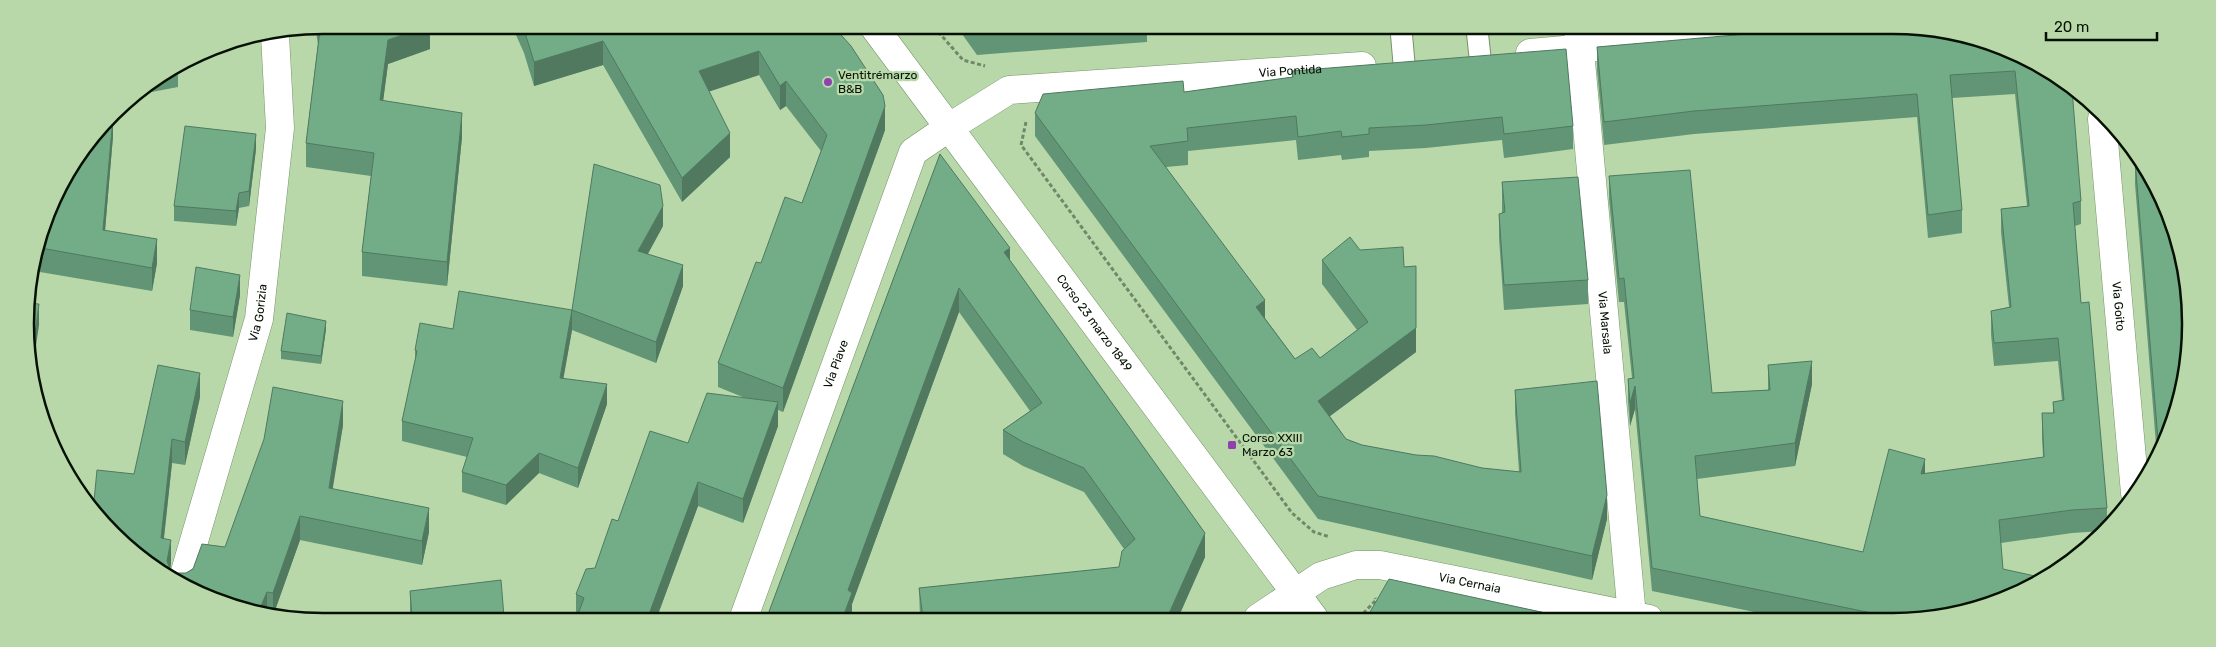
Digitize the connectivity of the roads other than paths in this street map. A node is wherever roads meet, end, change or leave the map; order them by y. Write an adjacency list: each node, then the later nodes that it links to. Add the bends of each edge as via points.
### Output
1 (879, 34): 10 (street, Corso 23 marzo 1849)
2 (1401, 34): 8 (lane)
3 (1481, 34): 7 (lane)
4 (1697, 34): 6 (street, Via Pontida)
5 (276, 38): 12 (street, Via Gorizia, via 280,128 259,319)
6 (1579, 39): 7 (street, Via Pontida); 18 (street, Via Marsala)
7 (1497, 56): 8 (street, Via Pontida)
8 (1404, 63): 10 (street, Via Pontida, via 1009,90)
9 (2102, 124): 11 (street, Via Goito)
10 (948, 128): 13 (street, Corso 23 marzo 1849); 14 (street, Via Piave, via 913,152)
11 (2134, 482)
12 (184, 577)
13 (1294, 593): 15 (street, Via Cernaia); 16 (street, Corso 23 marzo 1849); 17 (street, Via Cernaia, via 1321,576 1356,565 1380,565)
14 (745, 613)
15 (1265, 613)
16 (1310, 613)
17 (1620, 613)
18 (1640, 613)

